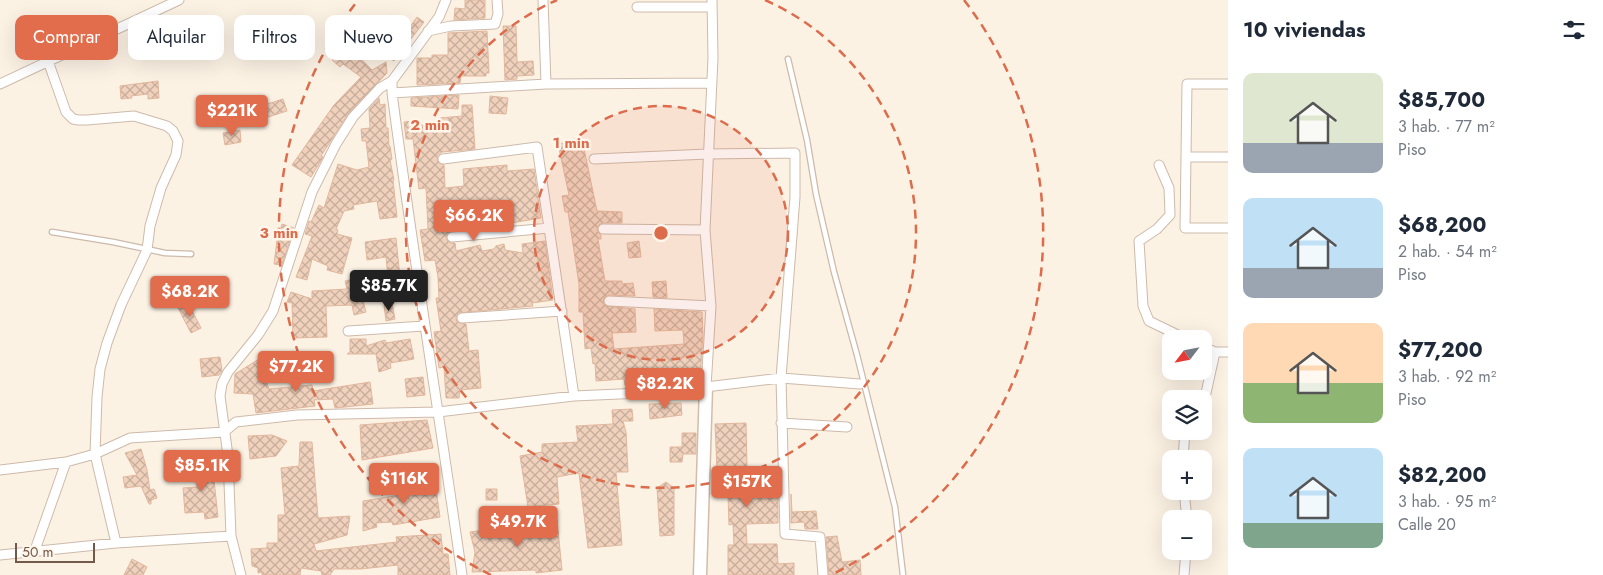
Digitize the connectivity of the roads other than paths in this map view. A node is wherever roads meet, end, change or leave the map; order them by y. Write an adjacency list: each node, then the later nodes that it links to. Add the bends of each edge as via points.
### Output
1 (179, 0): 9 (street)
2 (446, 0): 7 (street)
3 (497, 0): 7 (street, via 495,24 451,26)
4 (543, 0): 13 (street)
5 (712, 4): 6 (street); 11 (street)
6 (638, 7)
7 (428, 31): 10 (street)
8 (788, 59): 61 (lane, via 834,272 890,482)
9 (48, 61): 12 (street); 28 (street, via 66,112 74,119 134,116 168,126 173,131 178,141 176,155 161,188)
10 (392, 82): 15 (street); 48 (street, via 380,88 353,117 323,166 273,311 222,384)
11 (712, 83): 13 (street); 16 (street)
12 (0, 84)
13 (546, 84): 15 (street)
14 (1228, 84): 17 (street, via 1187,84)
15 (392, 93): 34 (street)
16 (708, 154): 19 (street); 25 (street); 40 (street, via 795,153 795,197)
17 (1186, 157): 18 (street); 23 (street, via 1185,228)
18 (1228, 157)
19 (594, 158)
20 (443, 159): 22 (street, via 537,147)
21 (1159, 165): 35 (street, via 1169,188 1170,215 1139,241 1142,306 1148,321)
22 (549, 228): 27 (street); 32 (street)
23 (1228, 228)
24 (603, 229): 25 (street)
25 (705, 230): 31 (street)
26 (52, 232): 28 (lane)
27 (452, 237)
28 (147, 250): 29 (lane); 49 (street, via 121,305 103,356 97,397)
29 (191, 254)
30 (609, 301): 31 (street)
31 (711, 306): 42 (street)
32 (562, 311): 33 (street); 44 (street)
33 (462, 318)
34 (424, 326): 36 (street); 45 (street)
35 (1167, 330)
36 (348, 331)
37 (1212, 351): 38 (street)
38 (1215, 352): 39 (street); 43 (street)
39 (1228, 352)
40 (781, 378): 41 (street); 42 (street); 46 (street)
41 (860, 384)
42 (706, 387): 44 (street); 59 (main road)
43 (1207, 390)
44 (574, 396): 45 (street)
45 (438, 412): 48 (street, via 297,415 236,422); 58 (street)
46 (781, 423): 47 (street); 60 (street, via 786,534 820,537)
47 (847, 427)
48 (224, 432): 49 (street, via 130,438); 52 (street)
49 (95, 454): 50 (street); 53 (street)
50 (66, 462): 51 (street); 54 (street)
51 (0, 470)
52 (231, 536): 53 (street); 57 (street)
53 (116, 543): 54 (street)
54 (35, 550): 55 (street)
55 (0, 555)
56 (1185, 560): 62 (street)
57 (241, 575)
58 (462, 575)
59 (700, 575)
60 (823, 575)
61 (903, 575)
62 (1184, 575)

